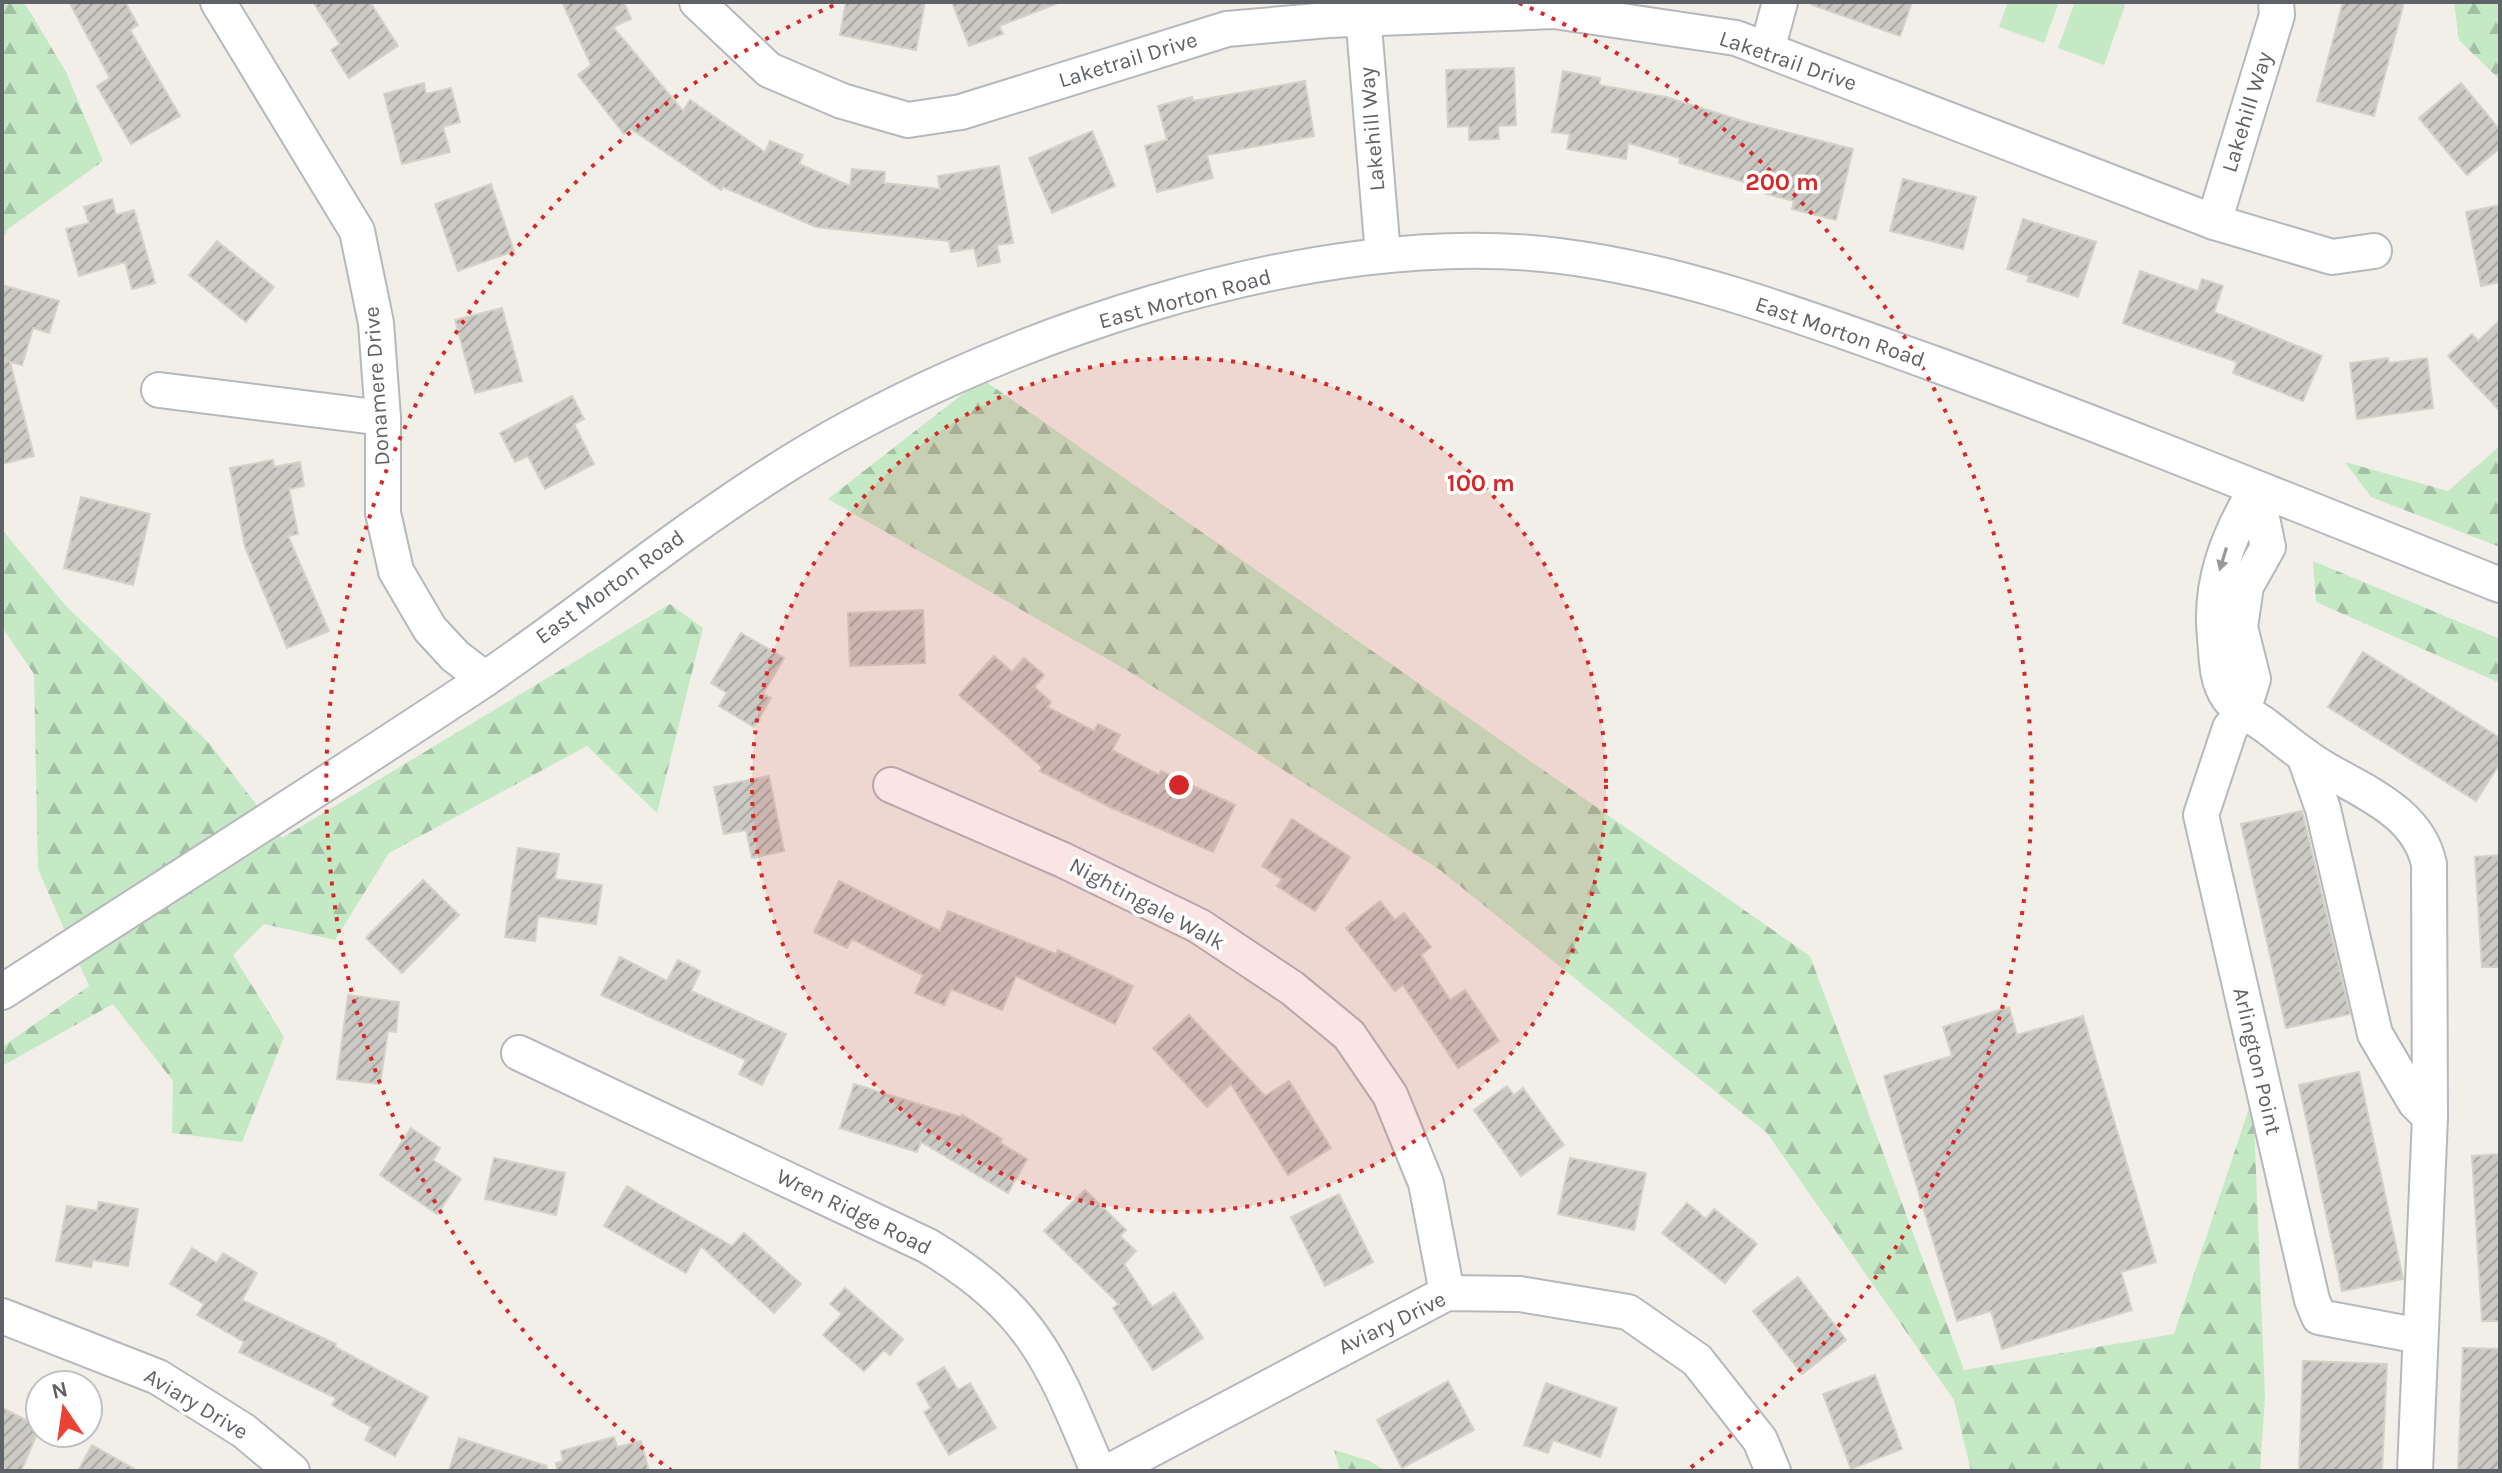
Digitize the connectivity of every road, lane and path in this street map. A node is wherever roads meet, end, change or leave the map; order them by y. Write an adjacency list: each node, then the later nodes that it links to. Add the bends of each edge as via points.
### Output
1 (218, 2): 11 (street, Donamere Drive, via 357,231 376,323)
2 (697, 2): 5 (street, Laketrail Drive, via 769,70 842,101 908,120 961,112 1227,29)
3 (1780, 2): 6 (street)
4 (2276, 2): 7 (street, Lakehill Way, via 2277,15)
5 (1362, 10): 6 (street, Laketrail Drive, via 1554,11 1736,38); 9 (street, Lakehill Way)
6 (1767, 50): 7 (street, Laketrail Drive)
7 (2214, 222): 8 (street, Laketrail Drive, via 2332,257)
8 (2374, 251)
9 (1383, 255): 12 (street, East Morton Road, via 1495,251 1621,266 1787,311); 14 (street, East Morton Road, via 1219,285 1059,334 925,390 779,469 657,551)
10 (159, 390): 11 (street)
11 (383, 418): 14 (street, Donamere Drive, via 383,513 396,571 430,629)
12 (2256, 489): 13 (street, East Morton Road); 15 (street, via 2232,529 2218,573 2213,615 2219,678)
13 (2500, 585)
14 (485, 679): 18 (street, East Morton Road)
15 (2243, 711): 16 (street); 23 (street, Arlington Point, via 2230,728 2201,815 2312,1300 2319,1317)
16 (2304, 755): 20 (street, via 2323,809 2375,1034 2415,1102); 20 (street, via 2406,821 2426,850)
17 (891, 785): 21 (street, Nightingale Walk, via 1199,926 1292,988 1349,1035 1390,1095 1426,1183)
18 (2, 992)
19 (519, 1053): 25 (street, Wren Ridge Road, via 971,1272 1011,1307 1041,1346)
20 (2430, 1117): 23 (street)
21 (1447, 1293): 26 (street, Aviary Drive); 27 (street, Aviary Drive, via 1520,1294 1628,1312 1697,1360 1760,1440)
22 (2, 1316): 24 (street, Aviary Drive, via 158,1377 244,1431)
23 (2420, 1336): 28 (street)
24 (292, 1471)
25 (1098, 1471)
26 (1110, 1471)
27 (1773, 1471)
28 (2415, 1471)

